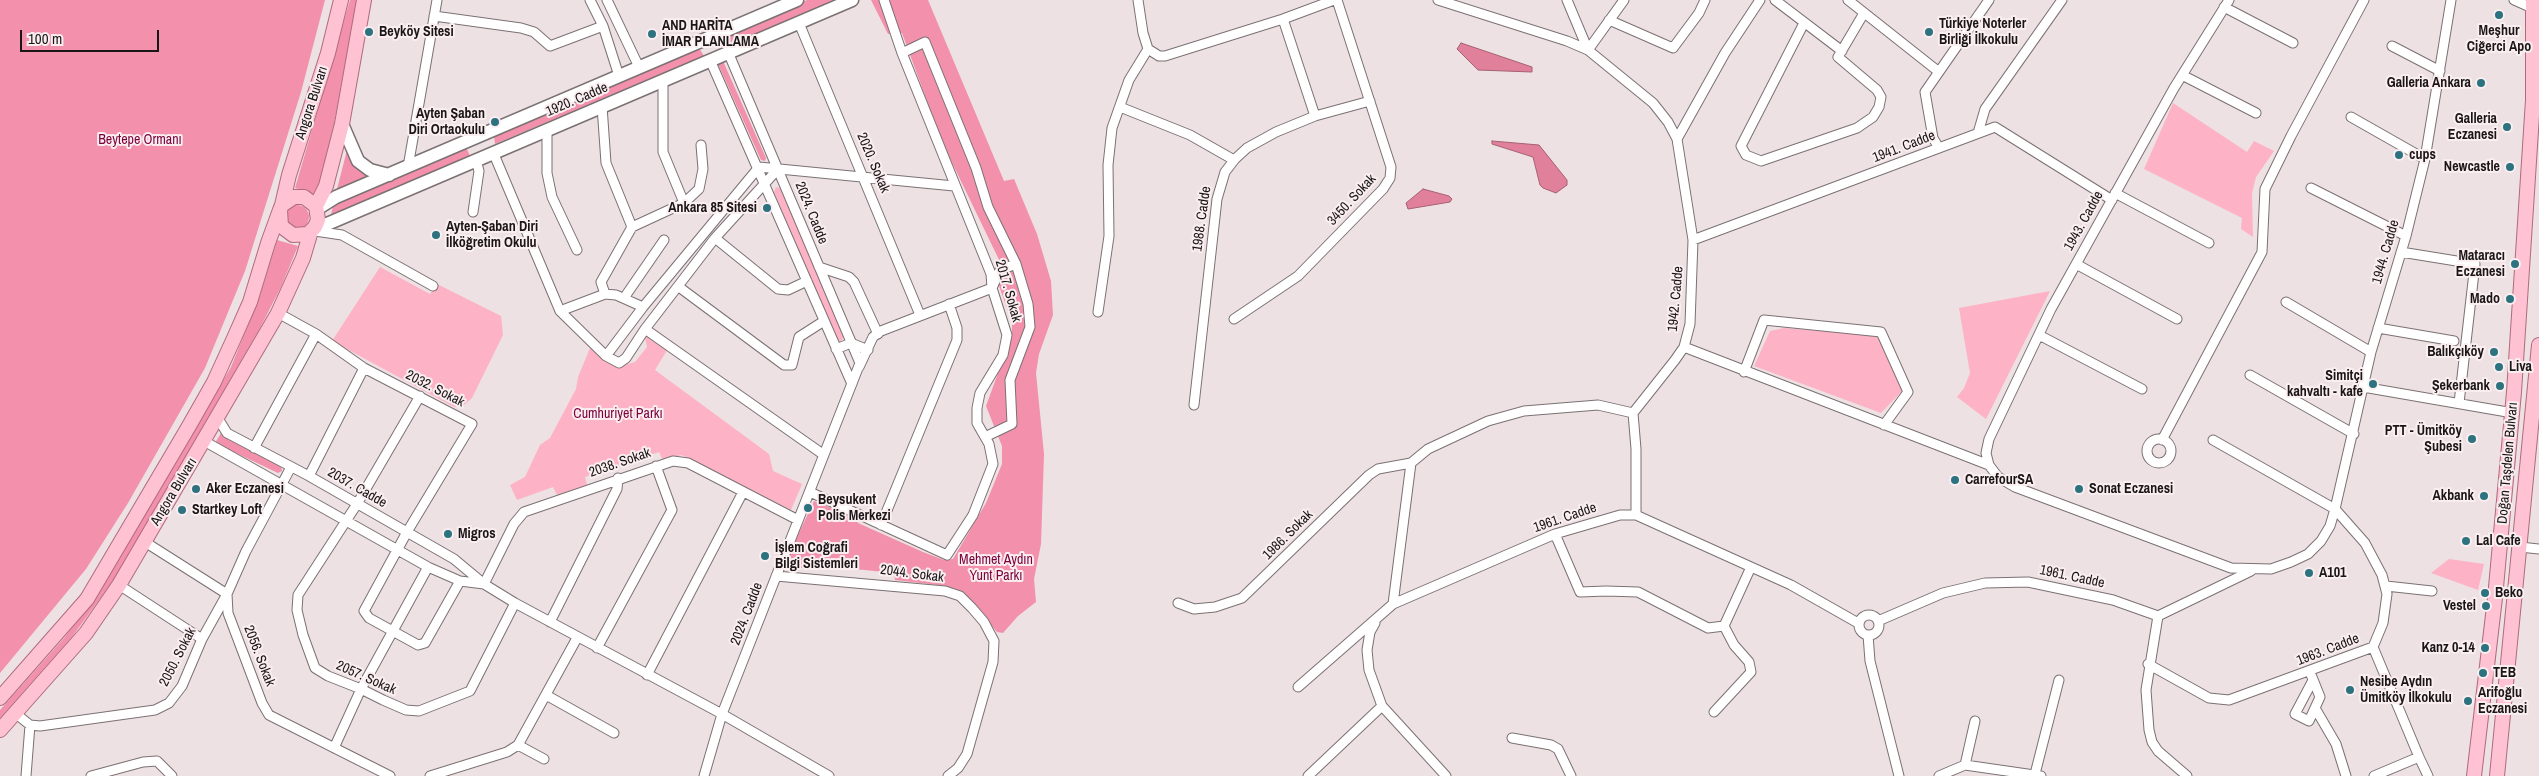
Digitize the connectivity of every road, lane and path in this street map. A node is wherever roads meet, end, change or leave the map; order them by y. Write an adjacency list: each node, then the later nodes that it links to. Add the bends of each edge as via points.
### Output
1 (341, 0): 77 (main road, Angora Bulvarı)
2 (364, 0): 54 (main road, Angora Bulvarı)
3 (437, 0): 26 (street)
4 (590, 0): 31 (street)
5 (607, 0): 42 (street)
6 (797, 0): 32 (main road, 1920. Cadde)
7 (852, 0): 29 (main road, 1920. Cadde)
8 (884, 0): 40 (street, 2017. Sokak)
9 (1138, 0): 36 (street)
10 (1335, 0): 27 (street); 48 (street, 3450. Sokak)
11 (1438, 0): 37 (street, 1942. Cadde)
12 (1567, 0): 37 (street)
13 (1624, 0): 28 (street)
14 (1705, 0): 28 (street, via 1673,48)
15 (1760, 0): 58 (street, via 1725,53)
16 (1775, 0): 30 (street)
17 (1848, 0): 25 (street)
18 (1989, 0): 43 (street)
19 (2062, 0): 56 (street, via 1985,109)
20 (2364, 0): 136 (street, via 2265,189 2262,252)
21 (2451, 0): 44 (street, 1944. Cadde)
22 (2514, 0): 24 (street)
23 (2227, 3): 34 (street); 45 (street, 1943. Cadde)
24 (2535, 5): 131 (main road, Doğan Taşdelen Bulvarı, via 2533,100)
25 (1864, 13): 38 (street); 43 (street)
26 (434, 16): 31 (street, via 521,28 534,32 550,46); 66 (street)
27 (1283, 19): 36 (street, via 1173,55 1159,56); 52 (street)
28 (1609, 20): 37 (street)
29 (799, 23): 39 (main road, 1920. Cadde); 70 (street, 2020. Sokak)
30 (1804, 23): 38 (street); 38 (street, via 1741,146 1746,155 1761,160 1857,128 1873,117 1879,107 1877,90 1838,57)
31 (603, 26): 46 (street)
32 (720, 34): 33 (main road, 1920. Cadde); 39 (main road)
33 (702, 41): 41 (main road); 42 (main road, 1920. Cadde)
34 (2294, 44)
35 (2392, 46): 44 (street)
36 (1148, 49): 50 (street, via 1129,80)
37 (1588, 50): 58 (street, 1942. Cadde, via 1652,103)
38 (1842, 51)
39 (728, 52): 41 (main road, 1920. Cadde); 68 (street, 2024. Cadde)
40 (902, 53): 72 (street, 2017. Sokak); 88 (street, via 925,42 976,168 988,207)
41 (710, 60): 47 (main road, 1920. Cadde); 67 (street)
42 (639, 68): 46 (main road, 1920. Cadde)
43 (1939, 72): 61 (street, via 1926,92 1933,138)
44 (2440, 72): 63 (street, 1944. Cadde)
45 (2182, 75): 51 (street); 74 (street, 1943. Cadde)
46 (619, 76): 57 (main road, 1920. Cadde)
47 (663, 80): 49 (main road, 1920. Cadde); 75 (street, via 663,152)
48 (1370, 101): 52 (street, 1988. Cadde); 104 (street, 3450. Sokak, via 1391,167 1387,184 1298,276)
49 (602, 106): 55 (main road, 1920. Cadde); 79 (street, via 606,163)
50 (1120, 107): 65 (street, via 1190,135); 101 (street, via 1112,128 1108,165 1109,236)
51 (2256, 113)
52 (1315, 116): 65 (street, 1988. Cadde, via 1262,139)
53 (2351, 117): 63 (street)
54 (342, 124): 69 (main road, via 358,161 370,170); 76 (main road, Angora Bulvarı, via 326,186)
55 (547, 129): 62 (main road, 1920. Cadde); 86 (street, via 547,173 552,197)
56 (1978, 133): 61 (street, 1941. Cadde); 74 (street, 1941. Cadde, via 1998,127)
57 (485, 134): 59 (main road, 1920. Cadde); 62 (main road)
58 (1677, 139): 84 (street, 1942. Cadde)
59 (468, 142): 64 (main road); 66 (main road, 1920. Cadde)
60 (701, 145): 75 (street, via 703,169 699,189)
61 (1939, 148): 84 (street, 1941. Cadde)
62 (493, 152): 64 (main road, 1920. Cadde); 100 (street)
63 (2425, 158): 81 (street, 1944. Cadde)
64 (476, 160): 78 (street, via 479,171); 80 (main road, 1920. Cadde)
65 (1234, 160): 129 (street, 1988. Cadde, via 1225,172 1217,199)
66 (408, 167): 69 (main road, 1920. Cadde)
67 (759, 167): 68 (street); 71 (street); 99 (street)
68 (778, 169): 70 (street); 71 (street); 90 (street, 2024. Cadde)
69 (389, 175): 76 (main road, 1920. Cadde)
70 (864, 178): 72 (street); 103 (street, 2020. Sokak)
71 (765, 181): 82 (street); 91 (street)
72 (954, 186): 94 (street, 2017. Sokak, via 991,274)
73 (2311, 188): 81 (street)
74 (2114, 196): 85 (street, 1941. Cadde); 89 (street, 1943. Cadde)
75 (684, 203): 79 (street)
76 (317, 207): 77 (main road, via 309,199 299,196 289,199); 80 (main road, Angora Bulvarı, via 318,220)
77 (281, 208): 80 (main road, via 280,222 286,232 301,236); 194 (main road, Angora Bulvarı, via 236,336 189,426 87,598)
78 (473, 212)
79 (632, 227): 95 (street, via 601,282)
80 (312, 230): 92 (street, via 342,235); 102 (main road, Angora Bulvarı, via 304,258)
81 (2406, 236): 87 (street, 1944. Cadde)
82 (715, 238): 91 (street, via 778,289 788,290); 93 (street)
83 (664, 240): 96 (street)
84 (1693, 240): 115 (street, 1942. Cadde, via 1691,309)
85 (2209, 243)
86 (578, 250)
87 (2401, 252): 107 (street, 1944. Cadde); 128 (street, via 2475,264)
88 (1016, 264): 94 (street, via 1000,270); 135 (street, via 1028,304 1030,327 1010,380 1012,424)
89 (2076, 264): 105 (street); 111 (street, 1943. Cadde)
90 (819, 267): 110 (street, via 849,277 854,282); 113 (street, 2024. Cadde)
91 (807, 281): 106 (street)
92 (433, 286)
93 (679, 287): 106 (street, via 784,365 792,365 799,337); 108 (street)
94 (992, 288): 98 (street); 135 (street, 2017. Sokak, via 1006,335 1003,355 980,393 978,423)
95 (605, 294): 96 (street); 100 (street)
96 (624, 298): 99 (street)
97 (2286, 302): 118 (street)
98 (949, 304): 103 (street); 155 (street, via 957,328 957,340)
99 (643, 307): 119 (street)
100 (560, 312): 119 (street)
101 (1098, 312)
102 (278, 313): 109 (street, 2032. Sokak); 132 (main road, Angora Bulvarı)
103 (920, 315): 110 (street)
104 (1234, 318)
105 (2177, 319)
106 (824, 321): 116 (street)
107 (2378, 328): 112 (street); 118 (street, 1944. Cadde)
108 (645, 329): 119 (street, via 626,358 619,363); 140 (street)
109 (316, 334): 121 (street, 2032. Sokak); 139 (street)
110 (878, 334): 117 (street, via 873,337)
111 (2039, 335): 126 (street); 142 (street, 1943. Cadde, via 1989,439 1986,453)
112 (2454, 341)
113 (852, 343): 116 (street); 117 (street); 120 (street, 2024. Cadde)
114 (2539, 345): 159 (main road, Doğan Taşdelen Bulvarı)
115 (1684, 347): 122 (street); 130 (street, 1942. Cadde, via 1665,376)
116 (836, 349): 124 (street)
117 (868, 350): 120 (street)
118 (2371, 352): 125 (street, 1944. Cadde)
119 (606, 356)
120 (859, 367): 124 (street, 2024. Cadde)
121 (364, 368): 127 (street, 2032. Sokak); 145 (street)
122 (1744, 372): 133 (street); 133 (street, via 1764,320 1881,332 1908,392)
123 (2250, 375): 134 (street)
124 (852, 384): 140 (street, 2024. Cadde)
125 (2363, 387): 128 (street); 134 (street, 1944. Cadde)
126 (2142, 389)
127 (420, 396): 150 (street, 2057. Sokak); 156 (street, 2032. Sokak, via 472,424)
128 (2459, 403): 131 (street)
129 (1194, 405)
130 (1633, 413): 141 (street, via 1598,405 1524,411 1460,432 1428,449); 152 (street)
131 (2513, 413): 228 (main road, Doğan Taşdelen Bulvarı)
132 (217, 417): 138 (main road, Angora Bulvarı); 139 (street, 2037. Cadde, via 227,434)
133 (1884, 425): 142 (street)
134 (2354, 434): 151 (street, 1944. Cadde)
135 (985, 437): 155 (street, 2017. Sokak, via 993,464 973,514 947,555)
136 (2162, 440)
137 (2213, 440): 151 (street, 1963. Cadde)
138 (204, 441): 147 (street, 2037. Cadde); 158 (main road, Angora Bulvarı)
139 (254, 448): 144 (street, 2037. Cadde)
140 (824, 455): 149 (street, 2024. Cadde)
141 (1411, 463): 173 (street, 1986. Sokak, via 1378,469 1364,478 1242,598 1215,607 1194,609); 174 (street)
142 (1989, 465): 164 (street, via 1998,477 2014,487 2231,568)
143 (656, 466): 146 (street, 2038. Sokak); 148 (street, 2038. Sokak, via 683,461); 186 (street, via 672,510)
144 (291, 467): 145 (street, 2037. Cadde); 147 (street)
145 (309, 476): 150 (street, 2037. Cadde)
146 (618, 478): 167 (street, 2038. Sokak, via 532,508 519,516); 178 (street, via 617,489)
147 (283, 484): 153 (street, 2037. Cadde); 171 (street, via 246,551)
148 (743, 492): 154 (street, 2038. Sokak); 188 (street)
149 (810, 492): 154 (street, 2024. Cadde); 155 (street, 2017. Sokak)
150 (357, 504): 153 (street, 2057. Sokak); 156 (street, 2037. Cadde)
151 (2335, 509): 164 (street, 1944. Cadde, via 2330,526 2308,554 2271,569); 169 (street, 1963. Cadde, via 2365,543)
152 (1636, 515): 157 (street, 1961. Cadde, via 1620,515); 163 (street, 1961. Cadde)
153 (347, 520): 160 (street, 2037. Cadde); 192 (street, 2057. Sokak, via 298,595 297,610 315,668)
154 (798, 520): 165 (street, 2024. Cadde)
155 (881, 525)
156 (407, 532): 160 (street); 167 (street, 2037. Cadde, via 454,559)
157 (1555, 534): 174 (street, 1961. Cadde); 180 (street, via 1580,592 1638,592 1708,628)
158 (145, 542): 168 (main road, Angora Bulvarı); 171 (street)
159 (2520, 547): 161 (street); 229 (main road, Doğan Taşdelen Bulvarı)
160 (397, 550): 162 (street, 2037. Cadde); 181 (street, via 364,611 369,618)
161 (2539, 550)
162 (428, 566): 166 (street, 2037. Cadde); 181 (street)
163 (1752, 567): 179 (street, 1961. Cadde); 180 (street)
164 (2253, 570): 176 (street)
165 (776, 576): 199 (street, 2024. Cadde); 218 (street, 2044. Sokak, via 954,593 966,601 984,622 994,641 992,672 968,754)
166 (460, 581): 167 (street, 2037. Cadde); 181 (street, via 426,643 418,645)
167 (484, 584): 172 (street, 2037. Cadde)
168 (119, 585): 184 (street); 198 (main road, Angora Bulvarı, via 86,633)
169 (2386, 586): 170 (street); 185 (street, 1963. Cadde, via 2386,607)
170 (2432, 591)
171 (227, 594): 184 (street, 2050. Sokak); 206 (street, 2056. Sokak, via 228,613 269,715)
172 (515, 603): 178 (street, 2037. Cadde); 192 (street, 2057. Sokak, via 470,691 419,711 406,710)
173 (1178, 603)
174 (1393, 604): 175 (street, 1961. Cadde)
175 (1379, 616): 191 (street, 1961. Cadde); 195 (street, via 1370,632 1367,650 1369,670)
176 (2158, 616): 177 (street, 1961. Cadde, via 2113,600 2028,582 1984,583 1943,593); 187 (street)
177 (1878, 621): 179 (street, via 1868,614); 182 (street, via 1877,630)
178 (550, 622): 183 (street, 2037. Cadde)
179 (1858, 623): 182 (street, via 1862,633)
180 (1724, 626): 197 (street, via 1734,645 1749,662 1751,672)
181 (392, 630): 192 (street)
182 (1868, 635): 222 (street, via 1870,661)
183 (577, 638): 186 (street, 2037. Cadde); 193 (street)
184 (202, 639): 201 (street, 2050. Sokak, via 182,686 169,703 155,710)
185 (2373, 647): 189 (street, 1963. Cadde); 207 (street)
186 (598, 648): 188 (street, 2037. Cadde)
187 (2148, 664): 189 (street, 1963. Cadde, via 2198,693 2219,700); 224 (street, via 2146,703 2152,742 2165,760)
188 (647, 675): 199 (street, 2037. Cadde)
189 (2311, 676): 196 (street, via 2320,697); 196 (street, via 2295,714 2309,721)
190 (2059, 680): 210 (street)
191 (1298, 687)
192 (361, 689): 206 (street)
193 (546, 695): 203 (street); 205 (street)
194 (0, 698)
195 (1382, 706): 219 (street); 220 (street)
196 (2315, 708): 225 (street, via 2336,744)
197 (1714, 712)
198 (15, 713): 201 (street); 202 (main road, Angora Bulvarı)
199 (722, 714): 216 (street, 2024. Cadde); 217 (street)
200 (1975, 721): 209 (street)
201 (30, 725): 211 (street)
202 (0, 730)
203 (614, 733)
204 (1512, 738): 221 (street, via 1558,749)
205 (518, 745): 208 (street); 215 (street, via 507,752)
206 (334, 748): 214 (street, 2056. Sokak)
207 (2419, 757): 226 (street); 227 (street)
208 (544, 759)
209 (1965, 765): 210 (street); 223 (street)
210 (2037, 775)
211 (26, 776)
212 (91, 776): 213 (street, via 157,761)
213 (172, 776)
214 (390, 776)
215 (430, 776)
216 (704, 776)
217 (829, 776)
218 (948, 776)
219 (1308, 776)
220 (1446, 776)
221 (1571, 776)
222 (1899, 776)
223 (1939, 776)
224 (2187, 776)
225 (2346, 776)
226 (2374, 776)
227 (2428, 776)
228 (2474, 776)
229 (2497, 776)

